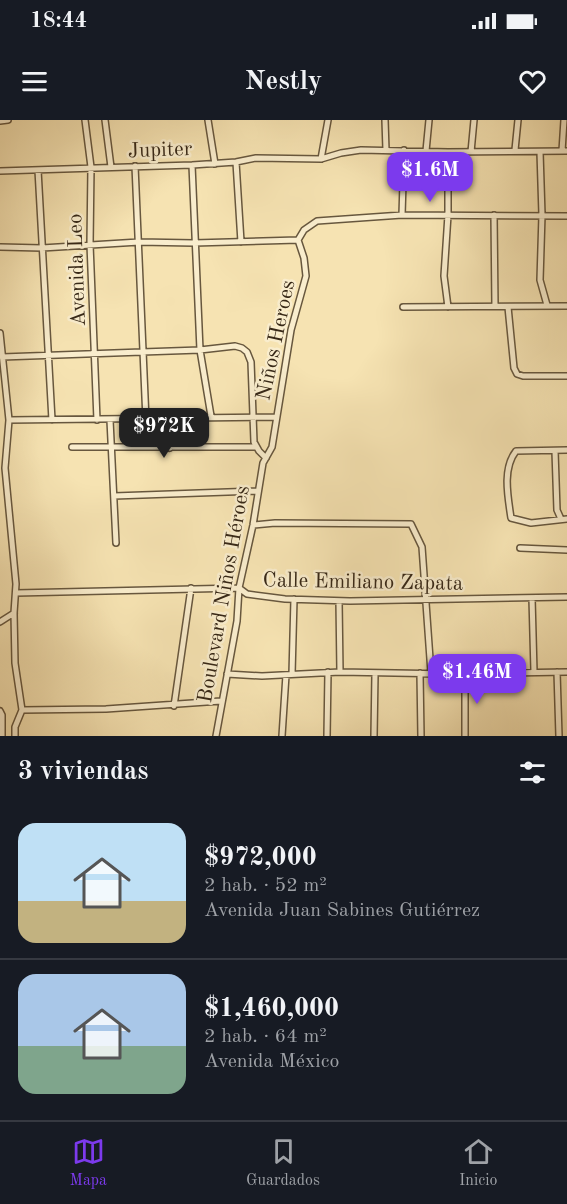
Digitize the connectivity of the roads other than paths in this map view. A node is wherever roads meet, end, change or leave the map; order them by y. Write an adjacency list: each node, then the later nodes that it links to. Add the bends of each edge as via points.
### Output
1 (8, 120): 11 (street)
2 (85, 120): 25 (street, Avenida Leo)
3 (105, 120): 26 (street)
4 (208, 120): 22 (street)
5 (328, 120): 20 (street)
6 (385, 120): 12 (street)
7 (429, 120): 15 (street)
8 (474, 120): 18 (street)
9 (518, 120): 14 (street)
10 (564, 120): 16 (street)
11 (0, 121)
12 (386, 150): 13 (street, Jupiter); 20 (street, Jupiter, via 340,153)
13 (404, 150): 15 (street, Jupiter); 29 (street)
14 (514, 150): 18 (street, Jupiter); 19 (street, Jupiter)
15 (426, 151): 17 (street, Jupiter)
16 (565, 151): 19 (street, Jupiter)
17 (448, 152): 18 (street, Jupiter); 30 (street)
18 (471, 152)
19 (540, 152): 32 (street)
20 (321, 159): 21 (street, Jupiter, via 256,158)
21 (236, 162): 22 (street, Jupiter); 36 (street)
22 (215, 164): 23 (street, Jupiter)
23 (192, 165): 24 (street, Jupiter); 37 (street)
24 (135, 166): 26 (street, Jupiter); 35 (street)
25 (91, 167): 26 (street, Jupiter); 27 (street, Jupiter); 38 (street, Avenida Leo)
26 (111, 167)
27 (38, 170): 28 (street, Jupiter); 40 (street)
28 (0, 171)
29 (402, 215): 30 (street); 34 (street, via 317,221)
30 (448, 215): 31 (street); 45 (street, via 444,276)
31 (494, 215): 32 (street); 43 (street)
32 (542, 215): 33 (street); 41 (street, via 540,280)
33 (567, 216)
34 (298, 240): 36 (street); 56 (street, Niños Heroes, via 306,276 291,330)
35 (139, 242): 37 (street); 38 (street); 49 (street)
36 (241, 242): 37 (street)
37 (195, 243): 48 (street)
38 (90, 244): 40 (street); 50 (street, Avenida Leo)
39 (0, 247): 40 (street)
40 (42, 248): 51 (street)
41 (546, 305): 44 (street); 46 (street)
42 (403, 306): 45 (street)
43 (495, 306): 45 (street); 46 (street)
44 (567, 306)
45 (448, 307)
46 (508, 307): 53 (street, via 518,374)
47 (0, 333): 52 (street)
48 (200, 350): 49 (street); 54 (street); 55 (street, via 235,346 248,352)
49 (142, 352): 50 (street); 62 (street)
50 (95, 353): 51 (street); 60 (street, Avenida Leo)
51 (49, 356): 52 (street); 59 (street)
52 (1, 357): 58 (street)
53 (567, 376)
54 (211, 416): 55 (street); 57 (street)
55 (253, 416): 56 (street); 64 (street)
56 (276, 417): 69 (street, Niños Heroes, via 272,447)
57 (166, 419): 62 (street); 66 (street)
58 (9, 420): 59 (street); 79 (street, via 6,488)
59 (52, 420): 60 (street)
60 (97, 420): 61 (street)
61 (110, 420): 62 (street); 65 (street)
62 (146, 420)
63 (72, 447): 65 (street)
64 (256, 447): 66 (street); 69 (street)
65 (112, 448): 66 (street); 71 (street)
66 (170, 448)
67 (567, 450): 68 (street)
68 (555, 451): 72 (street, via 557,510); 72 (street, via 516,451 511,458 507,486 511,518 531,523)
69 (266, 458): 70 (street, Boulevard Niños Héroes)
70 (258, 491): 71 (street); 73 (street, Boulevard Niños Héroes)
71 (114, 496): 74 (street)
72 (564, 519)
73 (253, 525): 78 (street, Boulevard Niños Héroes); 83 (street, via 411,524 422,547)
74 (116, 543)
75 (520, 548): 76 (street)
76 (567, 550)
77 (191, 588): 78 (street, Calle Emiliano Zapata); 79 (street, Calle Emiliano Zapata); 99 (street)
78 (239, 588): 82 (street, Calle Emiliano Zapata, via 247,594); 95 (street, Boulevard Niños Héroes)
79 (16, 593): 85 (street)
80 (567, 597): 81 (street, Calle Emiliano Zapata)
81 (532, 598): 83 (street, Calle Emiliano Zapata); 89 (street)
82 (294, 599): 84 (street, Calle Emiliano Zapata); 97 (street)
83 (425, 599): 84 (street, Calle Emiliano Zapata); 93 (street)
84 (339, 601): 88 (street)
85 (14, 613): 86 (street); 100 (street, via 15,663)
86 (0, 622)
87 (328, 672): 88 (street); 97 (street); 106 (street)
88 (340, 672): 96 (street)
89 (534, 672): 90 (street); 94 (street)
90 (557, 672): 91 (street); 110 (street)
91 (567, 672)
92 (420, 673): 93 (street); 96 (street); 108 (street)
93 (431, 673): 94 (street)
94 (465, 673): 109 (street)
95 (226, 674): 97 (street); 98 (street, Boulevard Niños Héroes)
96 (375, 674): 107 (street)
97 (289, 675): 105 (street)
98 (221, 701): 99 (street); 104 (street, Boulevard Niños Héroes)
99 (174, 706): 100 (street)
100 (22, 710): 103 (street)
101 (0, 711): 102 (street)
102 (2, 736)
103 (15, 736)
104 (216, 736)
105 (282, 736)
106 (327, 736)
107 (374, 736)
108 (421, 736)
109 (465, 736)
110 (559, 736)

